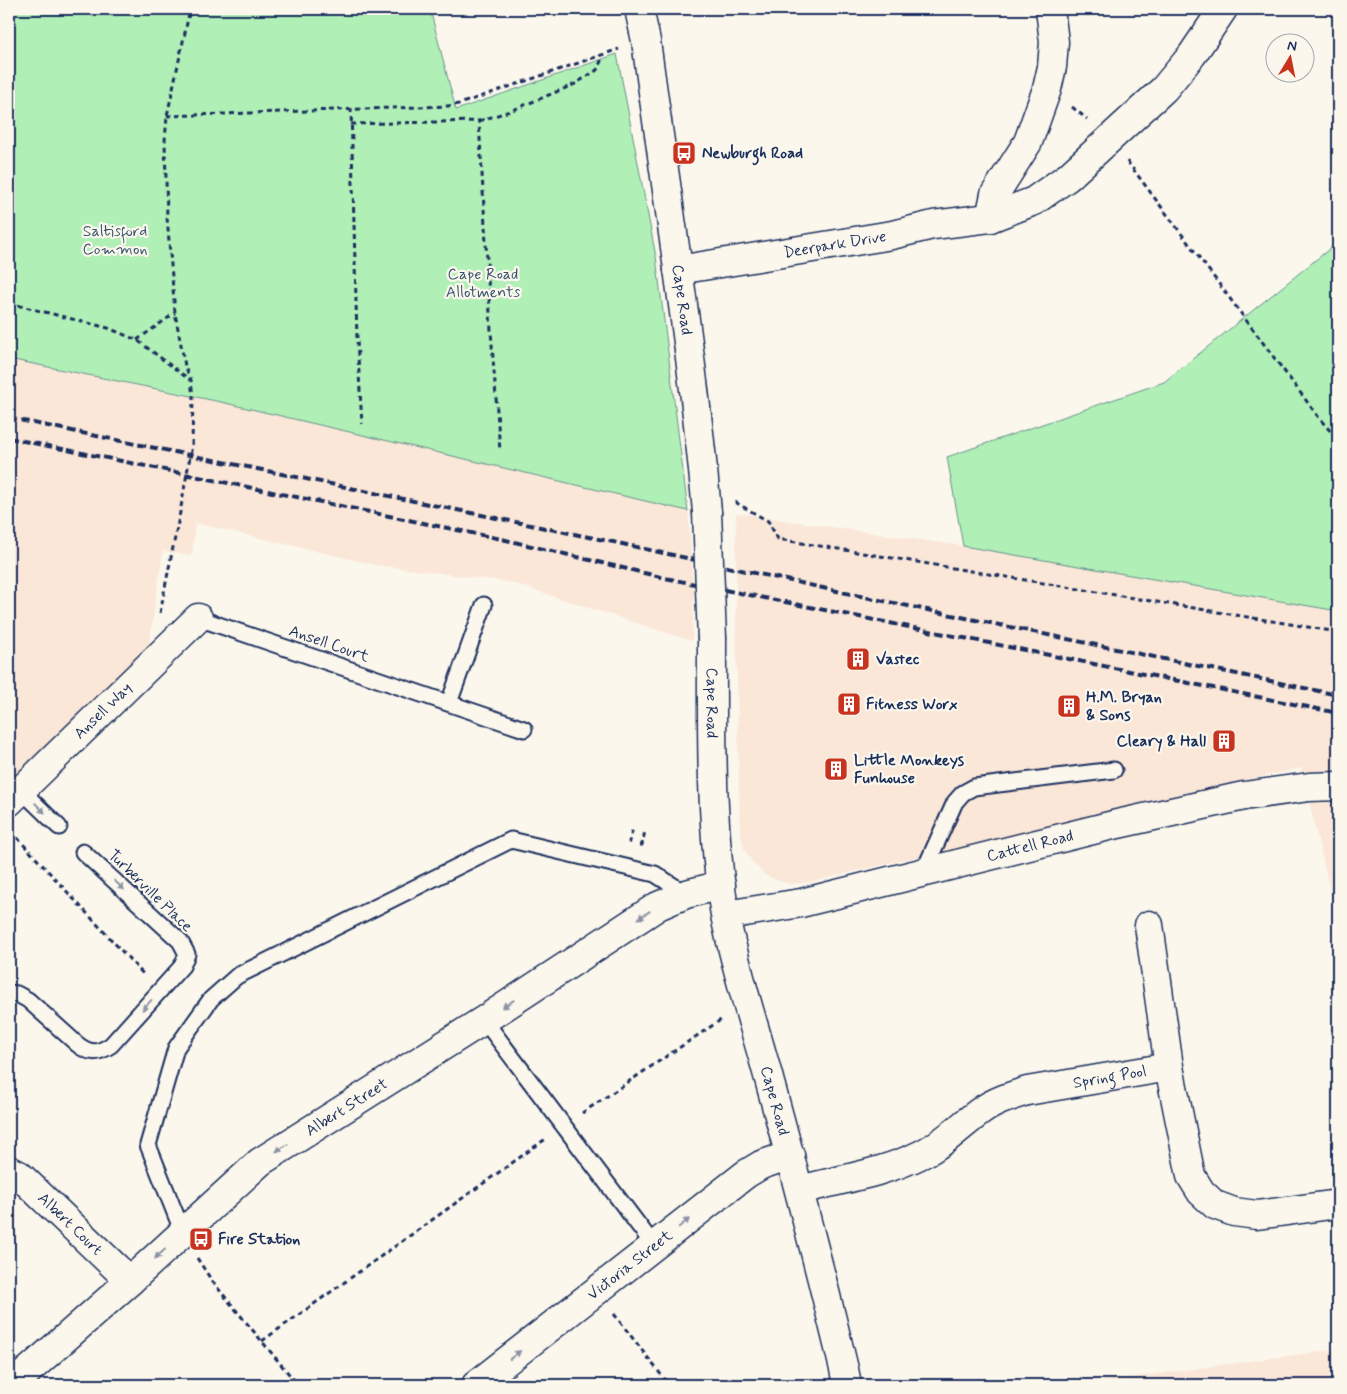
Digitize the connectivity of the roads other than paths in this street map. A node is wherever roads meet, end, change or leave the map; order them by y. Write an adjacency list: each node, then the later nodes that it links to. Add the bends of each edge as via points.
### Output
1 (639, 9): 5 (street, Cape Road)
2 (1050, 9): 4 (street, via 1054,42 1048,89 1028,142 996,194)
3 (1223, 9): 4 (street, Deerpark Drive, via 1164,89 1111,139 1068,177 1034,201)
4 (990, 218): 5 (street, Deerpark Drive)
5 (678, 270): 16 (street, Cape Road, bridge, via 707,512 714,773)
6 (484, 605): 8 (lane)
7 (198, 618): 8 (lane, Ansell Court); 12 (street, Ansell Way)
8 (449, 703): 9 (lane, Ansell Court)
9 (524, 729)
10 (1114, 770): 15 (lane, via 974,787 955,802)
11 (1338, 786): 15 (street, Cattell Road, via 1244,796)
12 (15, 796): 13 (lane, one-way to 13)
13 (59, 827)
14 (83, 852): 20 (lane, Turberville Place, one-way to 20, via 180,941 187,954 182,966 111,1045 95,1053 77,1044 28,1000)
15 (923, 873): 18 (street, Cattell Road, via 800,903)
16 (721, 885): 17 (street, Albert Street); 18 (street, Cape Road)
17 (686, 894): 21 (street, Albert Street, one-way to 21, via 658,906); 27 (lane, via 655,874 511,840 237,976 211,998 176,1048 148,1145)
18 (726, 916): 23 (street, Cape Road, via 736,964)
19 (1149, 925): 22 (street)
20 (9, 993)
21 (484, 1020): 27 (street, Albert Street, one-way to 27, via 260,1162); 28 (lane)
22 (1169, 1067): 25 (street, Spring Pool, via 1027,1091 1005,1098 923,1154 894,1166); 26 (street, via 1191,1176 1215,1205 1257,1215)
23 (790, 1155): 25 (street, Cape Road); 28 (street, Victoria Street, one-way to 23, via 746,1174)
24 (9, 1170): 29 (street, Albert Court, via 19,1175)
25 (800, 1190): 32 (street, Cape Road)
26 (1338, 1204)
27 (183, 1233): 29 (street, Albert Street, one-way to 29)
28 (654, 1247): 31 (street, Victoria Street, one-way to 28)
29 (130, 1281): 30 (street, Albert Street)
30 (12, 1385)
31 (476, 1385)
32 (847, 1385)

